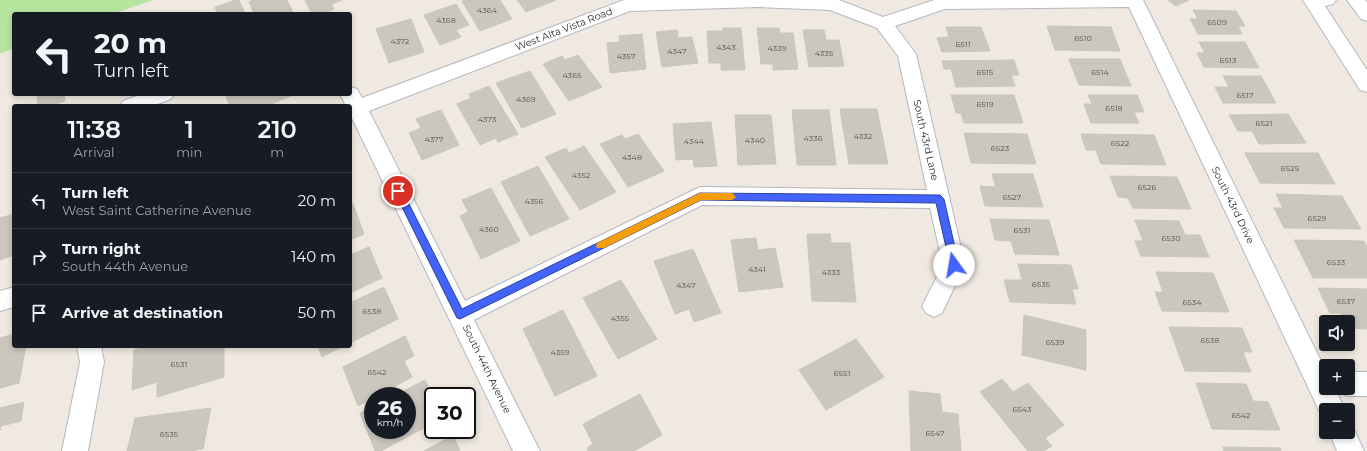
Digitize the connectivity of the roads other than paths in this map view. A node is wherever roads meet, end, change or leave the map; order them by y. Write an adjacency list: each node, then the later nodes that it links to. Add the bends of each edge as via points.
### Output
1 (1312, 0): 2 (street); 7 (street)
2 (1327, 0)
3 (1356, 0): 5 (street)
4 (1135, 1): 6 (street, via 944,3); 17 (street, South 43rd Drive)
5 (1367, 15)
6 (883, 24): 9 (street, West Alta Vista Road, via 832,4 759,1 628,5); 11 (street, South 43rd Lane, via 907,54)
7 (1367, 85)
8 (158, 96): 10 (street)
9 (353, 101): 15 (street, South 44th Avenue)
10 (136, 104)
11 (940, 199): 14 (street, South 43rd Lane, via 954,265); 15 (street, via 700,196)
12 (12, 298): 13 (street)
13 (0, 302)
14 (934, 306)
15 (460, 315): 22 (street, South 44th Avenue)
16 (89, 348): 21 (street, via 92,362)
17 (1319, 377)
18 (1355, 384): 19 (street)
19 (1367, 384)
20 (1345, 439): 23 (street)
21 (75, 451)
22 (527, 451)
23 (1351, 451)

